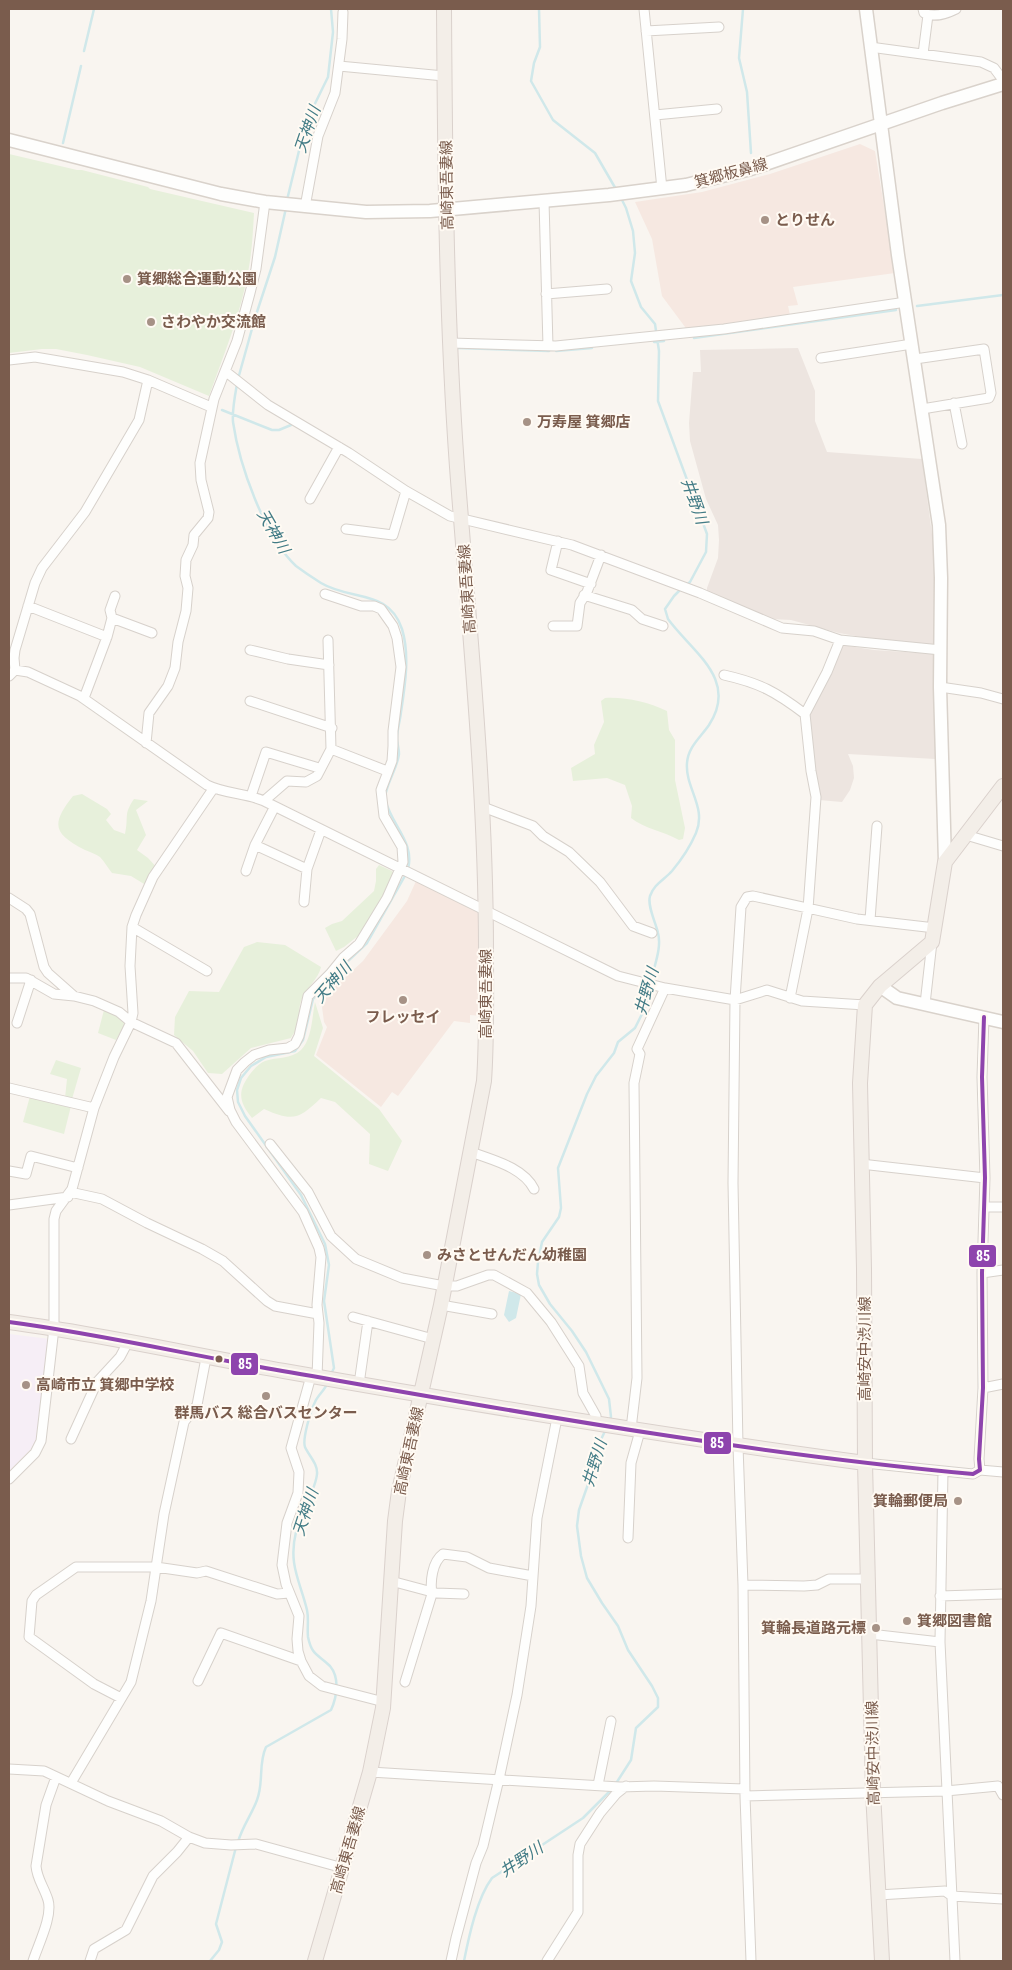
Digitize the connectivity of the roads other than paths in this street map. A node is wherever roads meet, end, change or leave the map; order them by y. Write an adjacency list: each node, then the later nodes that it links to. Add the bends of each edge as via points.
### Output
1 (444, 9): 12 (main road, 高崎東吾妻線)
2 (644, 9): 8 (street)
3 (866, 9): 9 (street)
4 (956, 9): 6 (street, via 946,14)
5 (343, 12): 11 (street)
6 (926, 12): 10 (street)
7 (719, 26): 8 (street)
8 (646, 31): 16 (street)
9 (870, 47): 10 (street); 17 (street)
10 (923, 54): 13 (street, via 981,62 994,68)
11 (339, 66): 12 (street); 22 (street, via 335,93 318,136)
12 (444, 76): 23 (main road, 高崎東吾妻線)
13 (1003, 80)
14 (1003, 84): 17 (street, 箕郷板鼻線)
15 (717, 109): 16 (street)
16 (655, 115): 19 (street)
17 (880, 125): 19 (street, 箕郷板鼻線, via 752,169); 26 (street)
18 (9, 140): 21 (street, 箕郷板鼻線)
19 (662, 189): 20 (street, 箕郷板鼻線)
20 (544, 201): 23 (street, 箕郷板鼻線); 25 (street)
21 (268, 203): 22 (street, 箕郷板鼻線); 33 (street, via 256,268)
22 (303, 207): 23 (street, 箕郷板鼻線, via 366,212)
23 (447, 209): 27 (main road, 高崎東吾妻線)
24 (607, 289): 25 (street)
25 (546, 294): 29 (street)
26 (906, 302): 28 (street); 29 (street, via 724,329)
27 (451, 343): 29 (street); 42 (main road, 高崎東吾妻線)
28 (912, 344): 30 (street); 31 (street)
29 (548, 346)
30 (821, 358)
31 (915, 359): 35 (street, via 984,349 989,398); 37 (street)
32 (9, 360): 34 (street, via 52,359)
33 (228, 374): 36 (street); 39 (street, via 286,417)
34 (148, 380): 36 (street); 50 (street, via 139,420 85,512 42,568)
35 (954, 404): 37 (street); 38 (street)
36 (211, 407): 69 (street, via 200,463 208,518 194,535 186,560 186,611 175,668 168,686 150,713)
37 (922, 409): 59 (street, via 939,525)
38 (962, 444)
39 (339, 447): 40 (street); 41 (street)
40 (406, 491): 42 (street, via 443,513); 43 (street, via 393,535)
41 (310, 499)
42 (462, 520): 44 (street); 78 (main road, 高崎東吾妻線)
43 (346, 529)
44 (558, 541): 45 (street); 46 (street, via 551,570)
45 (601, 556): 46 (street); 57 (street, via 678,584 774,625 814,631)
46 (591, 584): 48 (street)
47 (325, 594): 72 (street, via 381,609 393,626 401,667 392,761)
48 (584, 595): 52 (street, via 577,626); 53 (street, via 632,610 638,618)
49 (115, 596): 51 (street, via 110,610)
50 (28, 606): 55 (street); 61 (street)
51 (112, 618): 54 (street); 55 (street)
52 (553, 626)
53 (664, 626)
54 (152, 633)
55 (106, 637): 64 (street)
56 (328, 640): 60 (street)
57 (840, 640): 59 (street); 67 (street)
58 (250, 650): 60 (street)
59 (941, 650): 63 (street)
60 (329, 665): 68 (street)
61 (12, 673): 64 (street, via 28,672)
62 (724, 675): 67 (street, via 748,680 777,693)
63 (940, 687): 65 (street); 84 (street)
64 (84, 698): 69 (street)
65 (1003, 700)
66 (250, 702): 68 (street)
67 (805, 714): 90 (street, via 816,798)
68 (332, 728): 70 (street)
69 (146, 743): 74 (street)
70 (331, 749): 71 (street); 72 (street)
71 (320, 768): 75 (street, via 266,752); 76 (street, via 312,780 287,782)
72 (387, 771): 85 (street, via 381,790 382,804 384,816 402,847)
73 (1003, 786): 81 (main road)
74 (213, 789): 75 (street); 93 (street, via 153,876)
75 (251, 796): 76 (street)
76 (264, 801): 77 (street)
77 (274, 808): 80 (street); 82 (street)
78 (482, 808): 91 (main road, 高崎東吾妻線); 94 (street, via 533,826 569,852 600,882 633,926)
79 (878, 826): 92 (street)
80 (321, 830): 85 (street); 86 (street)
81 (966, 835): 83 (street); 84 (main road)
82 (255, 845): 86 (street); 87 (street)
83 (1003, 846)
84 (945, 862): 95 (main road)
85 (401, 868): 91 (street); 112 (street, via 388,898 359,944 308,996 295,1044 254,1055 237,1070 227,1097)
86 (307, 869): 89 (street)
87 (246, 871)
88 (9, 898): 101 (street, via 30,914 44,967)
89 (304, 902)
90 (808, 909): 92 (street); 102 (street); 103 (street, via 747,897 741,907 739,922)
91 (486, 912): 100 (street, via 610,973); 114 (main road, 高崎東吾妻線, via 486,1053)
92 (870, 920): 95 (street)
93 (132, 927): 96 (street); 107 (street)
94 (652, 933)
95 (933, 935): 99 (main road); 105 (street)
96 (207, 971)
97 (9, 978): 98 (street)
98 (31, 980): 101 (street, via 54,994); 109 (street)
99 (880, 986): 104 (main road); 105 (street, via 897,998)
100 (660, 987): 103 (street); 145 (street, via 637,1049 640,1054 634,1083)
101 (74, 996): 107 (street, via 119,1012)
102 (790, 998): 103 (street, via 767,990); 104 (street)
103 (735, 1000): 147 (street, via 733,1183)
104 (865, 1004): 115 (main road, 高崎安中渋川線, via 860,1083)
105 (925, 1004): 106 (street)
106 (984, 1017): 108 (street); 119 (street)
107 (131, 1022): 111 (street); 112 (street, via 176,1043)
108 (1003, 1022)
109 (17, 1023)
110 (9, 1088): 111 (street)
111 (94, 1108): 116 (street)
112 (236, 1122): 117 (street)
113 (270, 1144): 117 (street)
114 (471, 1152): 120 (street, via 523,1175); 127 (main road, 高崎東吾妻線)
115 (861, 1164): 119 (street); 148 (main road, 高崎安中渋川線)
116 (78, 1168): 118 (street, via 32,1156 26,1174); 121 (street)
117 (281, 1168): 127 (street, via 308,1192 331,1236 350,1254 402,1278); 129 (street, via 319,1248)
118 (9, 1171)
119 (985, 1178): 124 (street)
120 (534, 1189)
121 (69, 1194): 122 (street); 129 (street, via 102,1199 202,1249 223,1262 275,1306); 134 (street, via 54,1219)
122 (9, 1205)
123 (1003, 1207): 124 (street)
124 (985, 1208): 126 (street)
125 (1003, 1270): 126 (street)
126 (982, 1273): 141 (street)
127 (444, 1286): 128 (main road, 高崎東吾妻線); 144 (street, via 457,1286 491,1275 529,1295 579,1366 583,1393)
128 (441, 1304): 130 (street); 135 (main road, 高崎東吾妻線)
129 (318, 1314): 138 (street)
130 (492, 1314)
131 (353, 1317): 133 (street)
132 (9, 1322): 134 (main road)
133 (368, 1322): 135 (street); 139 (street)
134 (54, 1328): 136 (main road); 152 (street, via 41,1440 35,1453)
135 (433, 1339): 142 (main road, 高崎東吾妻線)
136 (128, 1342): 137 (main road); 146 (street, via 120,1357 97,1382)
137 (206, 1358): 138 (main road); 154 (street, via 196,1405 184,1422)
138 (315, 1376): 139 (main road); 160 (street, via 291,1448 299,1472 298,1493 287,1523 282,1565)
139 (359, 1384): 142 (main road)
140 (1003, 1384): 141 (street)
141 (983, 1388): 149 (street)
142 (421, 1394): 143 (main road); 157 (main road, 高崎東吾妻線, via 399,1491)
143 (556, 1418): 144 (main road); 155 (street, via 537,1518)
144 (604, 1425): 145 (main road)
145 (635, 1430): 147 (main road); 153 (street)
146 (71, 1439)
147 (738, 1446): 148 (main road); 158 (street)
148 (865, 1463): 150 (street); 156 (main road, 高崎安中渋川線)
149 (980, 1470): 150 (street, via 973,1474); 151 (street)
150 (943, 1471): 163 (street)
151 (1003, 1472)
152 (9, 1479)
153 (628, 1538)
154 (156, 1567): 160 (street, via 197,1573 206,1571 277,1594); 169 (street, via 131,1682); 169 (street, via 76,1567 32,1601 29,1637 94,1684)
155 (533, 1576): 159 (street, via 489,1568 467,1557 443,1554 438,1558 430,1581); 175 (street, via 517,1695)
156 (869, 1580): 158 (street, via 829,1579 817,1585 804,1586); 164 (main road, 高崎安中渋川線)
157 (391, 1581): 159 (street); 170 (main road, 高崎東吾妻線)
158 (743, 1584): 180 (street)
159 (431, 1591): 161 (street); 168 (street)
160 (289, 1594): 166 (street, via 299,1616 296,1640)
161 (464, 1594)
162 (1003, 1594): 163 (street)
163 (940, 1596): 165 (street)
164 (870, 1634): 165 (street); 181 (main road, 高崎安中渋川線)
165 (940, 1642): 179 (street)
166 (301, 1661): 167 (street, via 221,1633); 170 (street, via 309,1676 322,1686)
167 (198, 1681)
168 (405, 1682)
169 (122, 1698): 176 (street)
170 (384, 1702): 173 (main road, 高崎東吾妻線)
171 (611, 1721): 177 (street)
172 (9, 1769): 174 (street, via 34,1770)
173 (370, 1772): 175 (street); 184 (main road, 高崎東吾妻線)
174 (56, 1777): 176 (street); 188 (street, via 46,1805 36,1866 37,1876 48,1898 48,1916)
175 (499, 1779): 177 (street); 191 (street)
176 (71, 1783): 183 (street, via 161,1821)
177 (598, 1785): 178 (street)
178 (623, 1786): 180 (street); 192 (street, via 580,1844 578,1912)
179 (946, 1791): 181 (street); 182 (street, via 998,1786); 186 (street)
180 (745, 1792): 181 (street); 193 (street)
181 (873, 1792): 185 (main road, 高崎安中渋川線)
182 (1003, 1796)
183 (189, 1837): 184 (street, via 205,1843 256,1844); 189 (street, via 153,1876 126,1930 94,1949)
184 (342, 1868): 190 (main road, 高崎東吾妻線)
185 (878, 1895): 186 (street, via 945,1891); 194 (main road, 高崎安中渋川線)
186 (952, 1896): 187 (street); 195 (street)
187 (1003, 1898)
188 (33, 1961)
189 (90, 1961)
190 (315, 1961)
191 (452, 1961)
192 (547, 1961)
193 (750, 1961)
194 (882, 1961)
195 (955, 1961)

